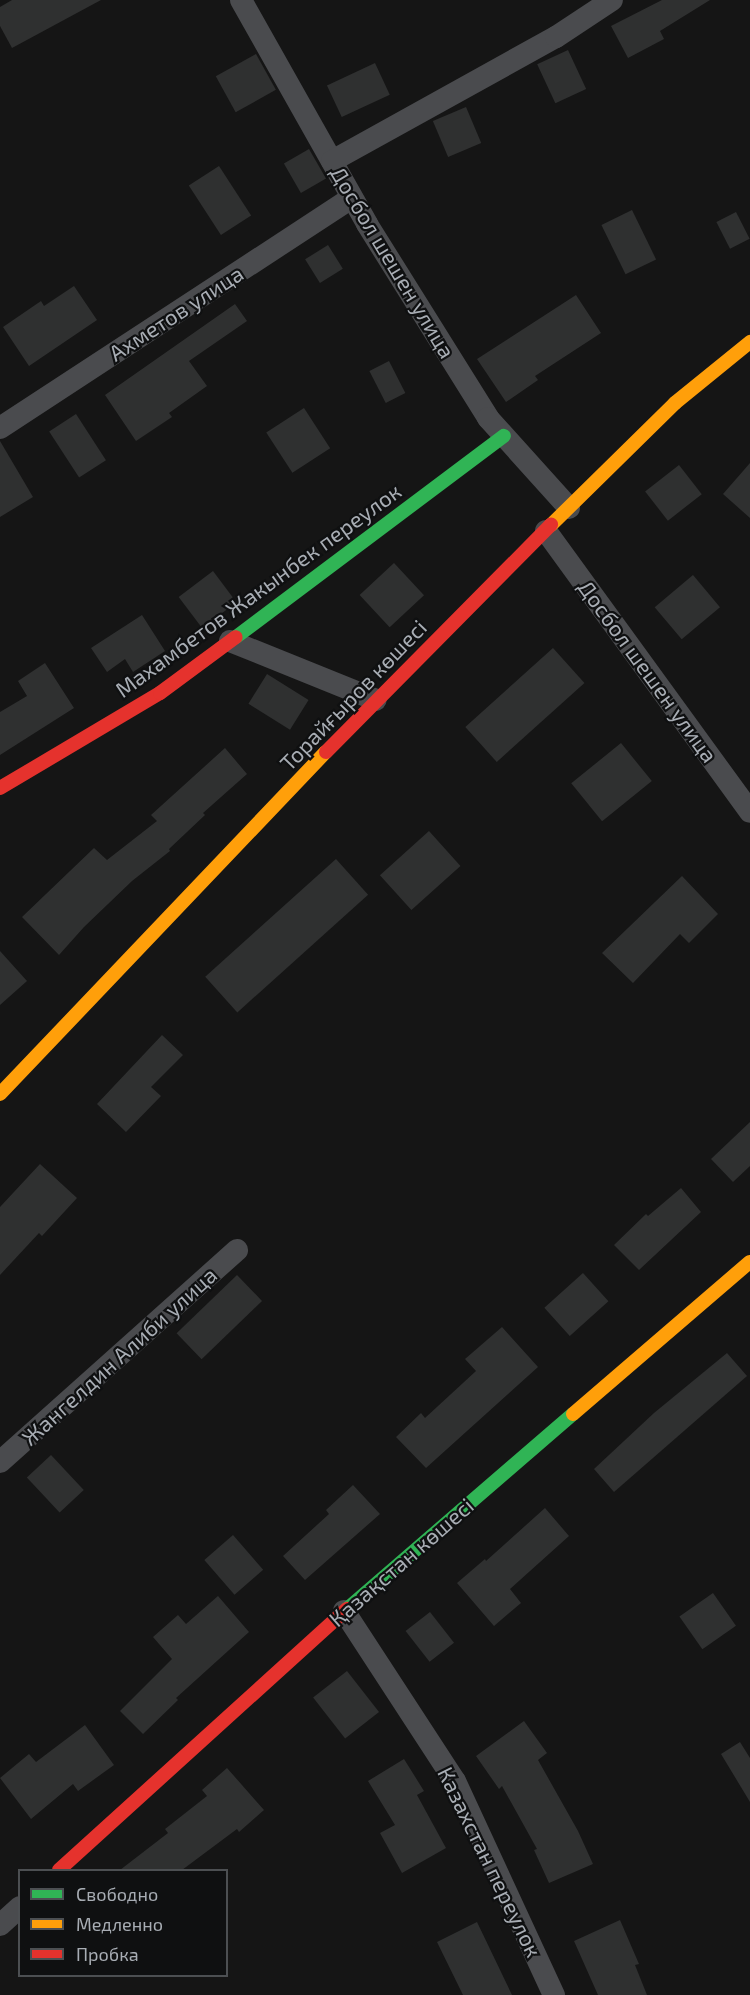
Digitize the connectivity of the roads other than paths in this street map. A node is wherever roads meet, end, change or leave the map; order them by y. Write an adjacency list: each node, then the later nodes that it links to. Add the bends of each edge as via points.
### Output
1 (242, 0): 3 (street, Досбол шешен улица)
2 (612, 0): 3 (street, via 556,37)
3 (332, 161): 4 (street, Досбол шешен улица)
4 (352, 198): 6 (street, Ахметов улица); 7 (street, Досбол шешен улица, via 488,418)
5 (750, 342): 8 (street, Торайғыров көшесі, via 675,403)
6 (0, 428)
7 (504, 436): 8 (street, Досбол шешен улица); 10 (street, Махамбетов Жакынбек переулок)
8 (569, 508): 9 (street, Торайғыров көшесі)
9 (546, 531): 11 (street, Торайғыров көшесі); 13 (street, Досбол шешен улица)
10 (230, 641): 11 (street); 12 (street, Махамбетов Жакынбек переулок, via 160,693)
11 (376, 700): 14 (street, Торайғыров көшесі)
12 (0, 788)
13 (750, 812)
14 (0, 1094)
15 (237, 1250): 17 (street, Жангелдин Алиби улица)
16 (750, 1262): 18 (street, Қазақстан көшесі)
17 (0, 1462)
18 (344, 1611): 19 (street, Қазақстан көшесі); 22 (street, Казахстан переулок, via 456,1781)
19 (60, 1869)
20 (18, 1909): 21 (street)
21 (0, 1925)
22 (554, 1995)

